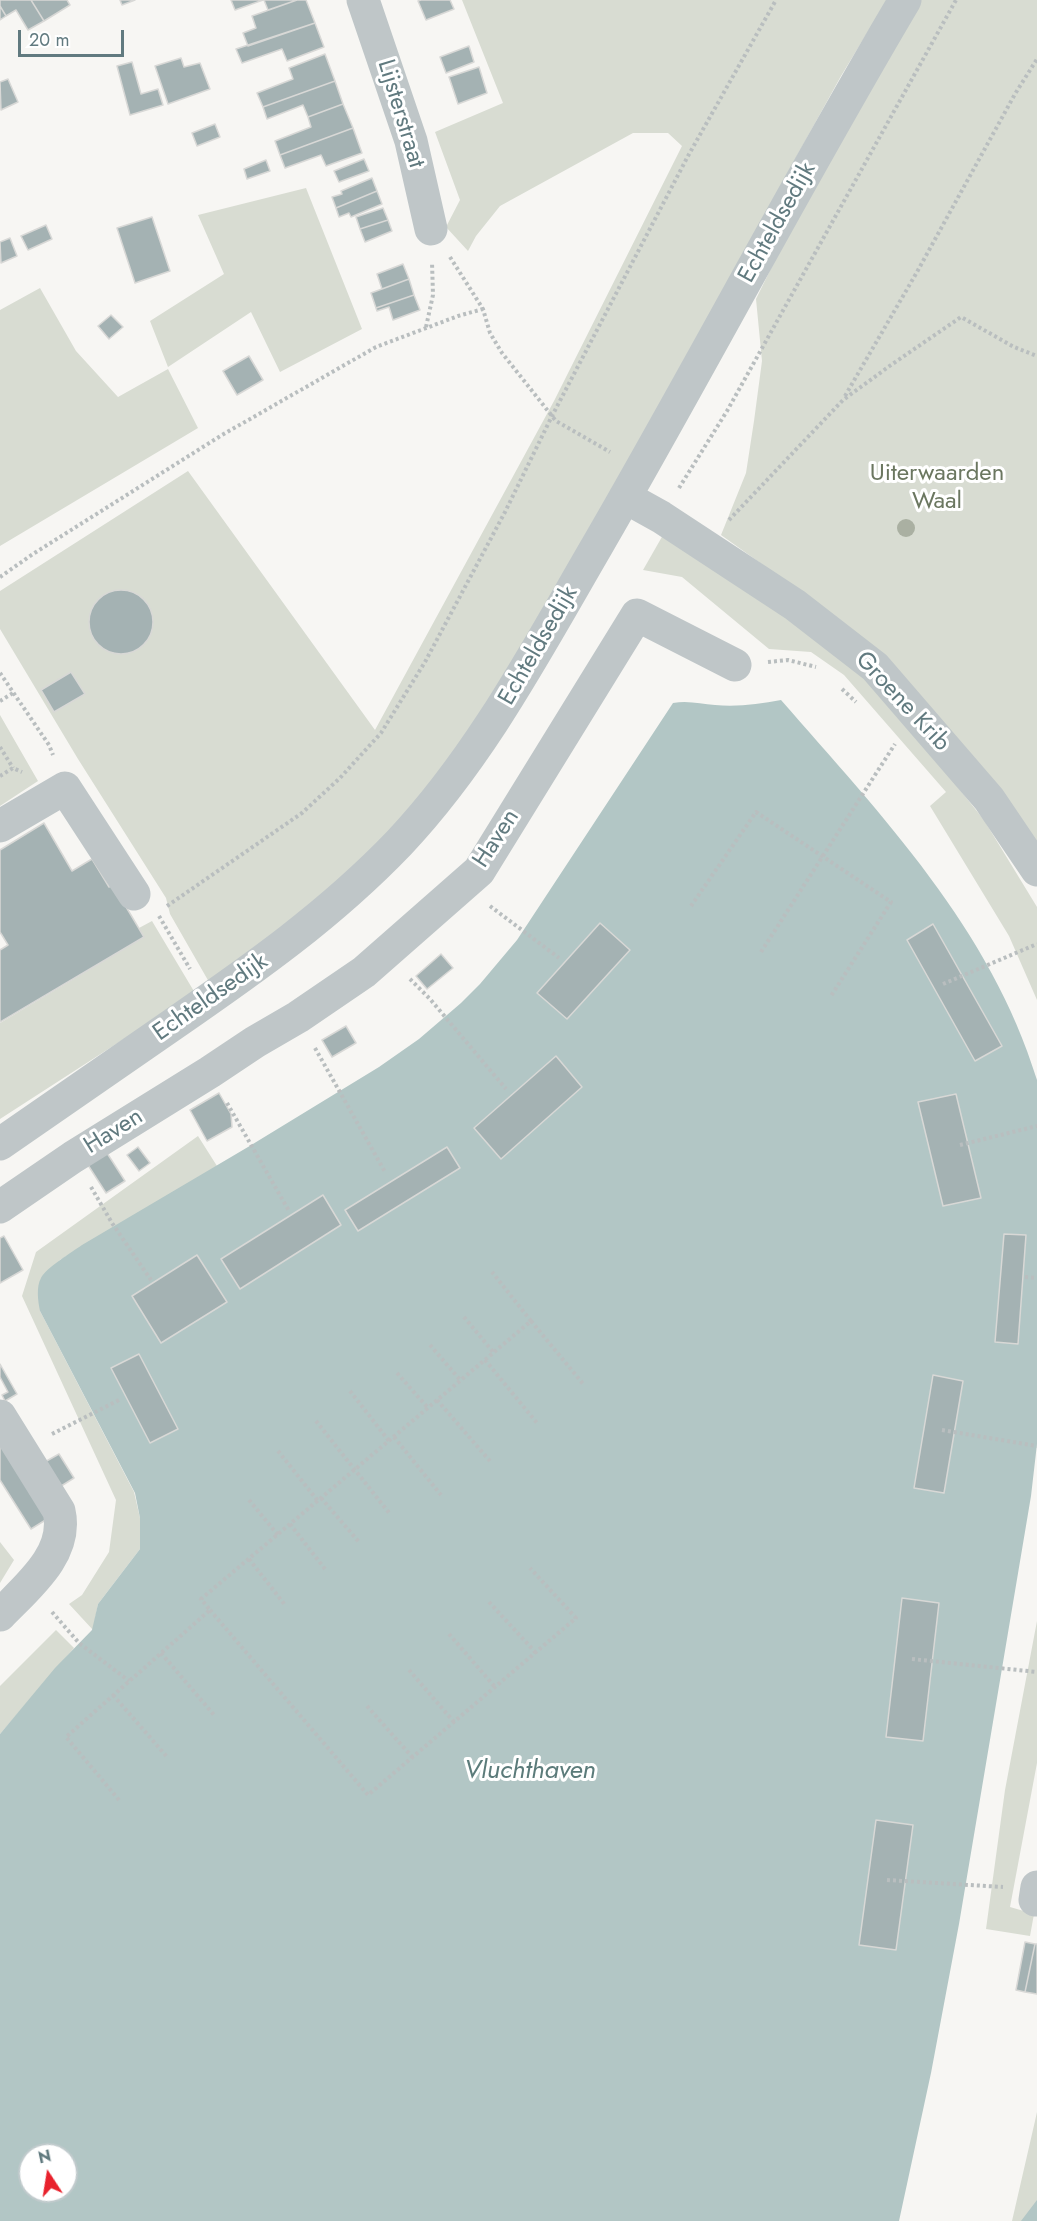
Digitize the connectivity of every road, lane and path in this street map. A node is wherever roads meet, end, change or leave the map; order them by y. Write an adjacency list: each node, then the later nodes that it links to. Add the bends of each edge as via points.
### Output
1 (363, 0): 6 (street, Lijsterstraat, via 411,141)
2 (776, 0): 11 (path, via 688,156)
3 (905, 0): 13 (street, Echteldsedijk)
4 (956, 0): 14 (path, via 727,411)
5 (1037, 59): 10 (path)
6 (431, 229): 7 (path); 8 (path, via 433,295)
7 (483, 309): 8 (path); 11 (path, via 490,333 502,353)
8 (426, 327): 16 (path, via 376,346 290,395)
9 (1037, 356): 10 (path, via 961,317)
10 (843, 400): 15 (path, via 748,498)
11 (552, 416): 12 (path); 33 (path, via 425,662 381,733 302,813)
12 (611, 453)
13 (626, 497): 14 (street); 47 (street, Echteldsedijk, via 492,725 401,841 350,892 288,944)
14 (661, 517): 15 (street)
15 (706, 548): 30 (street, Groene Krib, via 795,605 875,666 989,799)
16 (0, 577)
17 (735, 665): 18 (path, via 788,660); 49 (street, Haven, via 637,615 478,871 364,972)
18 (822, 669)
19 (0, 673): 21 (path)
20 (838, 685): 23 (path)
21 (13, 693): 22 (path); 27 (path, via 49,745)
22 (0, 702)
23 (863, 710)
24 (0, 747): 26 (path)
25 (903, 751): 29 (path, via 896,743)
26 (13, 768)
27 (65, 788): 28 (street); 31 (street)
28 (0, 826)
29 (822, 858): 32 (path, via 756,812); 37 (path); 41 (path, via 891,902)
30 (1037, 870)
31 (134, 894)
32 (692, 906)
33 (165, 907)
34 (502, 913): 38 (path)
35 (160, 917): 39 (path)
36 (1037, 944): 40 (path)
37 (761, 952)
38 (559, 958)
39 (192, 971)
40 (944, 984)
41 (831, 996)
42 (430, 999): 44 (path)
43 (327, 1070): 50 (path)
44 (506, 1089)
45 (239, 1126): 52 (path)
46 (1037, 1126): 48 (path)
47 (0, 1144)
48 (960, 1145)
49 (73, 1157): 51 (street, Haven); 56 (path)
50 (385, 1172)
51 (0, 1207)
52 (289, 1211)
53 (492, 1272): 58 (path)
54 (1025, 1277): 55 (path)
55 (1037, 1278)
56 (150, 1280)
57 (464, 1317): 60 (path)
58 (531, 1321): 60 (path); 64 (path)
59 (430, 1344): 63 (path)
60 (494, 1353): 61 (path)
61 (485, 1360): 63 (path); 71 (path)
62 (397, 1373): 68 (path)
63 (460, 1381): 67 (path)
64 (584, 1385)
65 (350, 1392): 74 (path)
66 (121, 1399): 76 (path)
67 (437, 1400): 68 (path); 78 (path)
68 (428, 1408): 73 (path)
69 (0, 1416): 76 (street)
70 (316, 1421): 79 (path)
71 (537, 1423)
72 (942, 1430): 75 (path)
73 (394, 1437): 74 (path); 80 (path)
74 (388, 1441): 79 (path)
75 (1037, 1446)
76 (21, 1450): 90 (street, via 62,1524 57,1546)
77 (278, 1451): 81 (path)
78 (490, 1461)
79 (355, 1469): 81 (path); 83 (path)
80 (441, 1495)
81 (320, 1499): 84 (path); 86 (path)
82 (249, 1500): 85 (path)
83 (390, 1514)
84 (290, 1524): 85 (path); 89 (path)
85 (278, 1535): 87 (path)
86 (359, 1542)
87 (249, 1559): 92 (path); 93 (path, via 201,1599)
88 (530, 1568): 97 (path, via 576,1618)
89 (325, 1569)
90 (28, 1586): 94 (street); 101 (path, via 80,1643)
91 (489, 1602): 97 (path)
92 (285, 1605)
93 (210, 1610): 96 (path); 108 (path, via 368,1795)
94 (0, 1615)
95 (449, 1634): 102 (path)
96 (161, 1653): 101 (path); 105 (path)
97 (536, 1653): 102 (path)
98 (912, 1659): 100 (path)
99 (409, 1670): 106 (path)
100 (1037, 1672)
101 (129, 1681): 103 (path)
102 (495, 1687): 106 (path)
103 (114, 1695): 107 (path); 109 (path, via 66,1737)
104 (368, 1706): 108 (path)
105 (214, 1715)
106 (454, 1722): 108 (path)
107 (168, 1758)
108 (413, 1758)
109 (119, 1800)
110 (887, 1880): 111 (path)
111 (1036, 1892)

